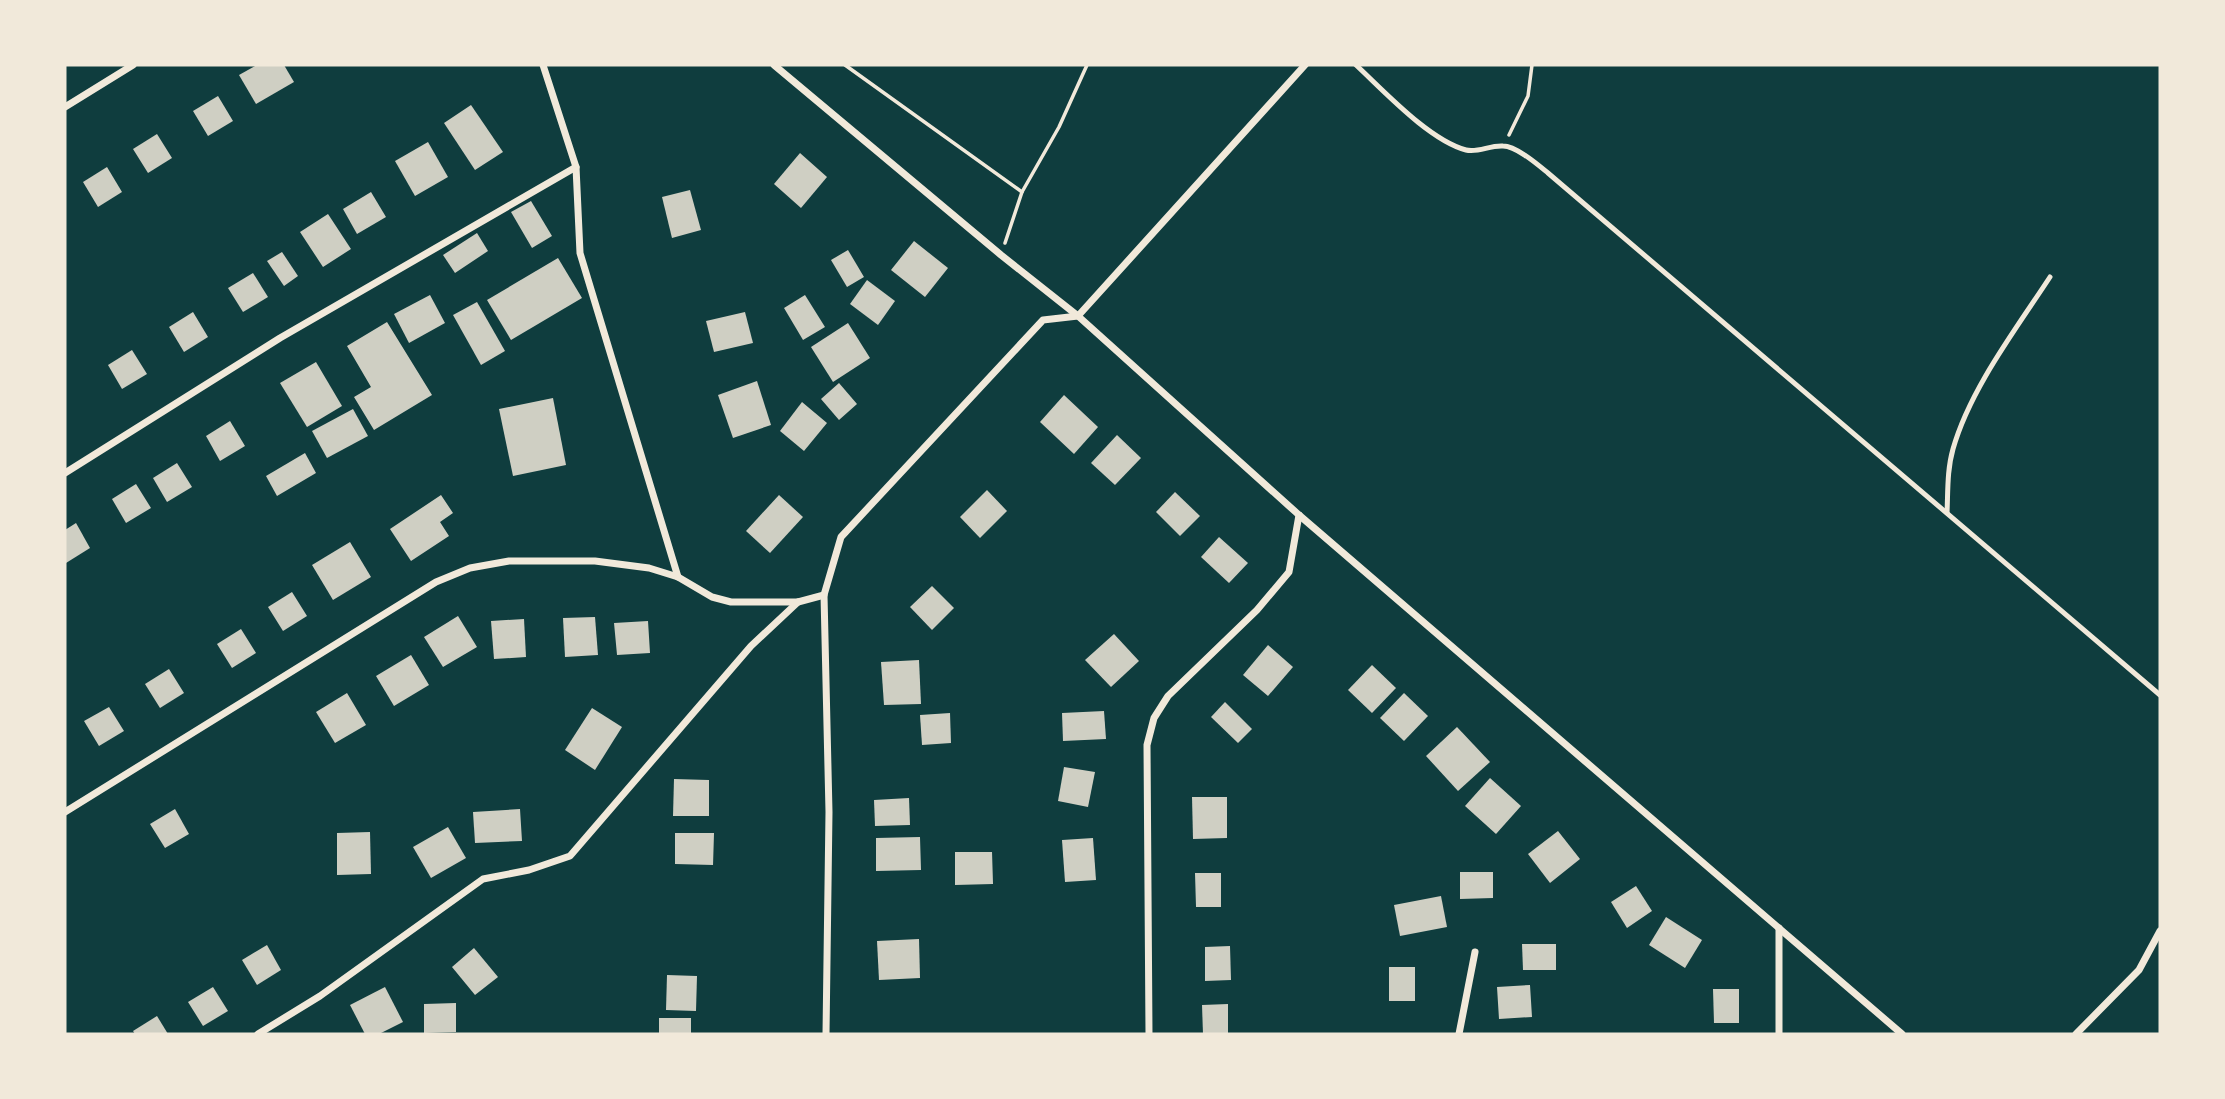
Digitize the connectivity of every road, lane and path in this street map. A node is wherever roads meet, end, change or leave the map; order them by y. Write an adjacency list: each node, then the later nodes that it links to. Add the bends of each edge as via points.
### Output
1 (133, 65): 9 (street)
2 (543, 65): 11 (street)
3 (774, 65): 13 (street)
4 (845, 65): 12 (path)
5 (1087, 65): 12 (path)
6 (1305, 65): 15 (street)
7 (1356, 65): 10 (lane, via 1424,127 1448,142 1466,150)
8 (1532, 65): 10 (path, via 1528,96)
9 (65, 107)
10 (1504, 145): 17 (lane, via 1548,173)
11 (576, 167): 16 (street, via 280,338); 19 (street, via 580,253)
12 (1022, 192): 13 (path)
13 (1001, 255): 15 (street)
14 (2050, 276): 17 (lane, via 1962,421 1952,450)
15 (1078, 316): 18 (street); 20 (street, via 1043,320 841,537)
16 (65, 473)
17 (1947, 513): 22 (lane)
18 (1299, 515): 24 (street); 29 (street, via 1289,572 1257,610 1168,696 1154,718 1147,745)
19 (678, 577): 21 (street, via 731,603); 23 (street, via 595,561 509,561 470,568 436,582)
20 (824, 595): 21 (street); 28 (street, via 829,812)
21 (798, 601): 27 (street, via 751,646 570,856 483,879 320,996)
22 (2160, 695)
23 (65, 812)
24 (1779, 929): 31 (street); 32 (street)
25 (2160, 931): 33 (street, via 2139,970)
26 (1475, 952): 30 (street)
27 (258, 1034)
28 (826, 1034)
29 (1149, 1034)
30 (1459, 1034)
31 (1779, 1034)
32 (1902, 1034)
33 (2076, 1034)

